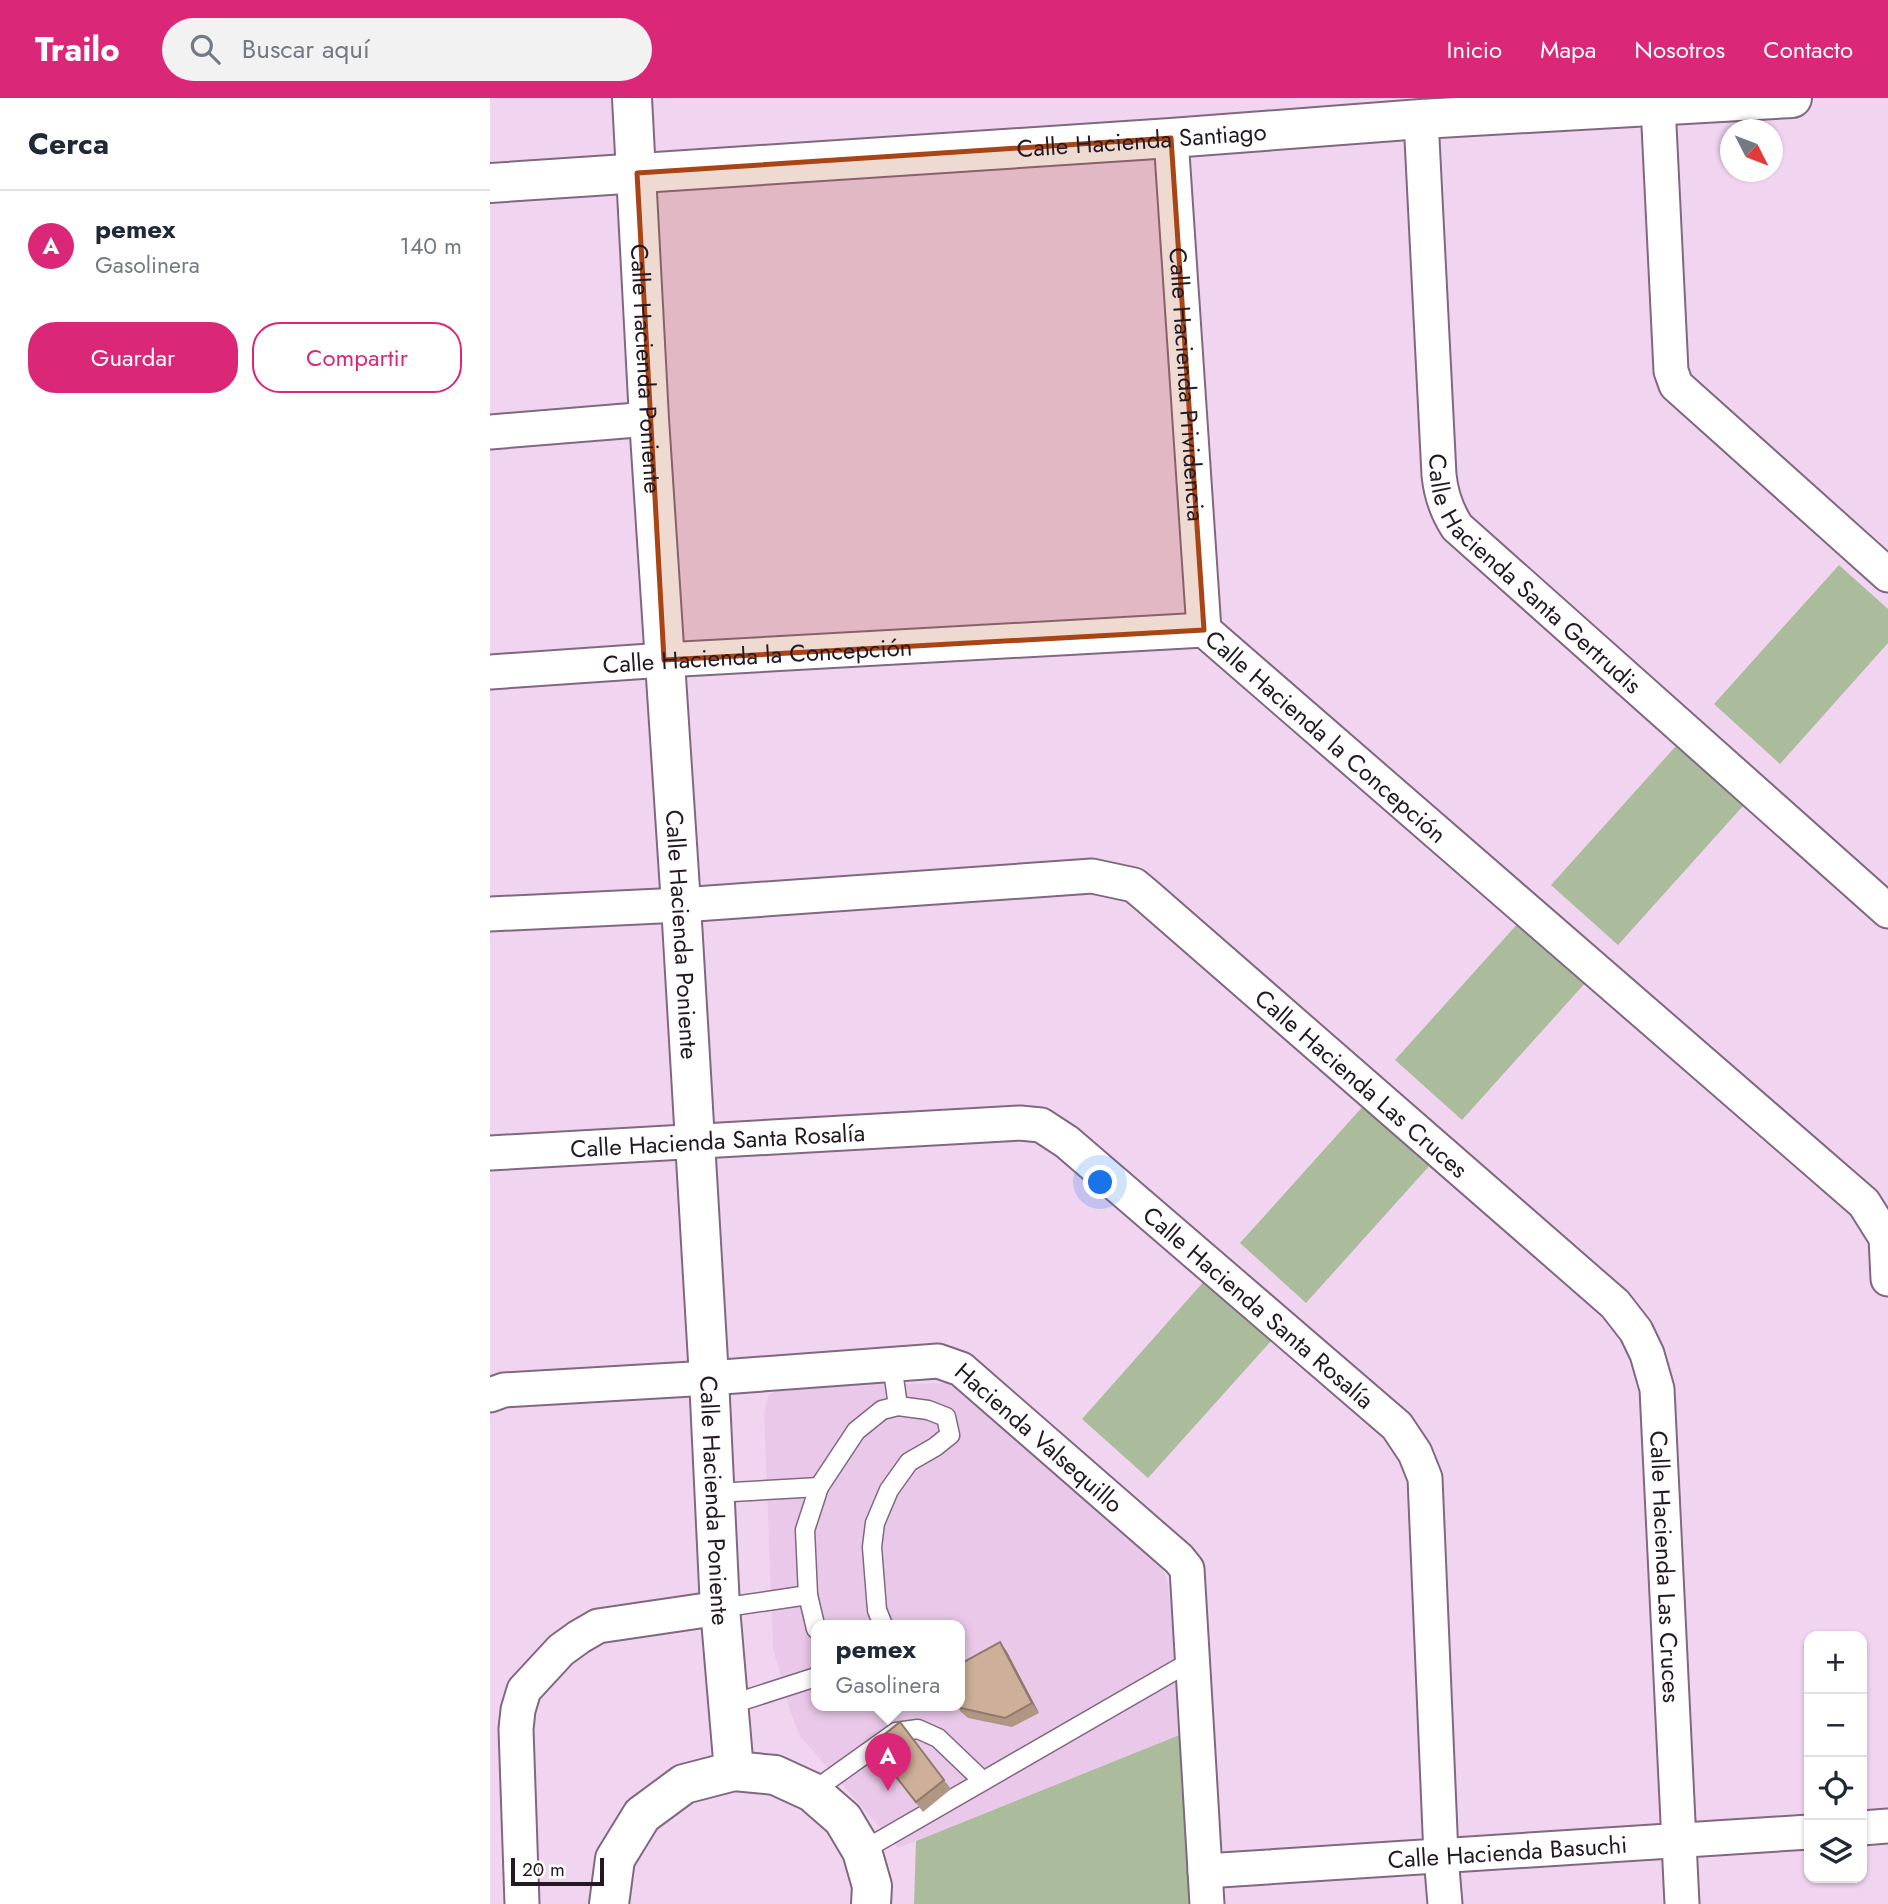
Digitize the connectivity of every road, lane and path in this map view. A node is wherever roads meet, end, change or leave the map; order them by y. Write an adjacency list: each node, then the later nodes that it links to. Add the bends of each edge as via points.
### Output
1 (632, 98): 6 (street, Calle Hacienda Poniente)
2 (1792, 98): 3 (street, Calle Hacienda Santiago)
3 (1658, 104): 4 (street, Calle Hacienda Santiago); 10 (street, via 1671,371 1676,385)
4 (1421, 120): 5 (street, Calle Hacienda Santiago); 15 (street, Calle Hacienda Santa Gertrudis, via 1439,475 1449,514 1457,527)
5 (1171, 138): 6 (street, Calle Hacienda Santiago); 11 (street, Calle Hacienda Prividencia)
6 (637, 173): 7 (street, Calle Hacienda Santiago); 8 (street, Calle Hacienda Poniente)
7 (490, 183)
8 (649, 419): 9 (street); 12 (street, Calle Hacienda Poniente)
9 (490, 432)
10 (1888, 575)
11 (1204, 630): 12 (street, Calle Hacienda la Concepción); 19 (street, Calle Hacienda la Concepción, via 1864,1203 1886,1238)
12 (664, 660): 13 (street, Calle Hacienda la Concepción); 14 (street, Calle Hacienda Poniente)
13 (490, 672)
14 (681, 905): 16 (street, Calle Hacienda Las Cruces); 17 (street, Calle Hacienda Poniente); 39 (street, Calle Hacienda Las Cruces, via 1093,876 1134,885 1615,1304 1636,1331 1657,1389)
15 (1888, 911)
16 (490, 914)
17 (694, 1141): 18 (street, Calle Hacienda Santa Rosalía); 21 (street, Calle Hacienda Poniente); 41 (street, Calle Hacienda Santa Rosalía, via 1041,1125 1068,1142 1397,1426 1425,1478)
18 (490, 1153)
19 (1888, 1279)
20 (892, 1364): 21 (street, Hacienda Valsequillo); 23 (lane); 30 (street, Hacienda Valsequillo, via 938,1361 961,1369 1179,1559 1188,1576)
21 (709, 1378): 22 (street, Hacienda Valsequillo, via 504,1390); 25 (street, Calle Hacienda Poniente)
22 (490, 1395)
23 (898, 1406): 24 (lane, via 882,1410 856,1431); 29 (lane, via 946,1417 950,1435 909,1462 876,1523 872,1547)
24 (819, 1487): 25 (lane); 26 (lane, via 805,1530)
25 (715, 1493): 27 (street, Calle Hacienda Poniente)
26 (808, 1595): 27 (lane); 28 (lane)
27 (720, 1608): 32 (street, Calle Hacienda Poniente); 43 (street, via 598,1626 561,1650 524,1690 516,1729)
28 (814, 1620)
29 (881, 1620)
30 (1193, 1660): 34 (lane); 42 (street, Hacienda Valsequillo)
31 (811, 1679): 32 (lane)
32 (729, 1704): 33 (street, Calle Hacienda Poniente)
33 (734, 1771): 35 (street, via 775,1775); 44 (street, via 684,1784 642,1815 615,1859)
34 (983, 1781): 35 (lane, via 939,1738 918,1729 896,1732); 40 (lane)
35 (812, 1792): 40 (street, via 843,1819)
36 (1888, 1826): 37 (street)
37 (1867, 1828)
38 (1804, 1832): 39 (street, Calle Hacienda Basuchi)
39 (1678, 1840): 41 (street, Calle Hacienda Basuchi); 48 (street, Calle Hacienda Las Cruces)
40 (862, 1851): 45 (street)
41 (1441, 1856): 42 (street, Calle Hacienda Basuchi); 47 (street, Calle Hacienda Santa Rosalía)
42 (1205, 1871): 46 (street, Hacienda Valsequillo)
43 (522, 1904)
44 (609, 1904)
45 (872, 1904)
46 (1207, 1904)
47 (1445, 1904)
48 (1682, 1904)

